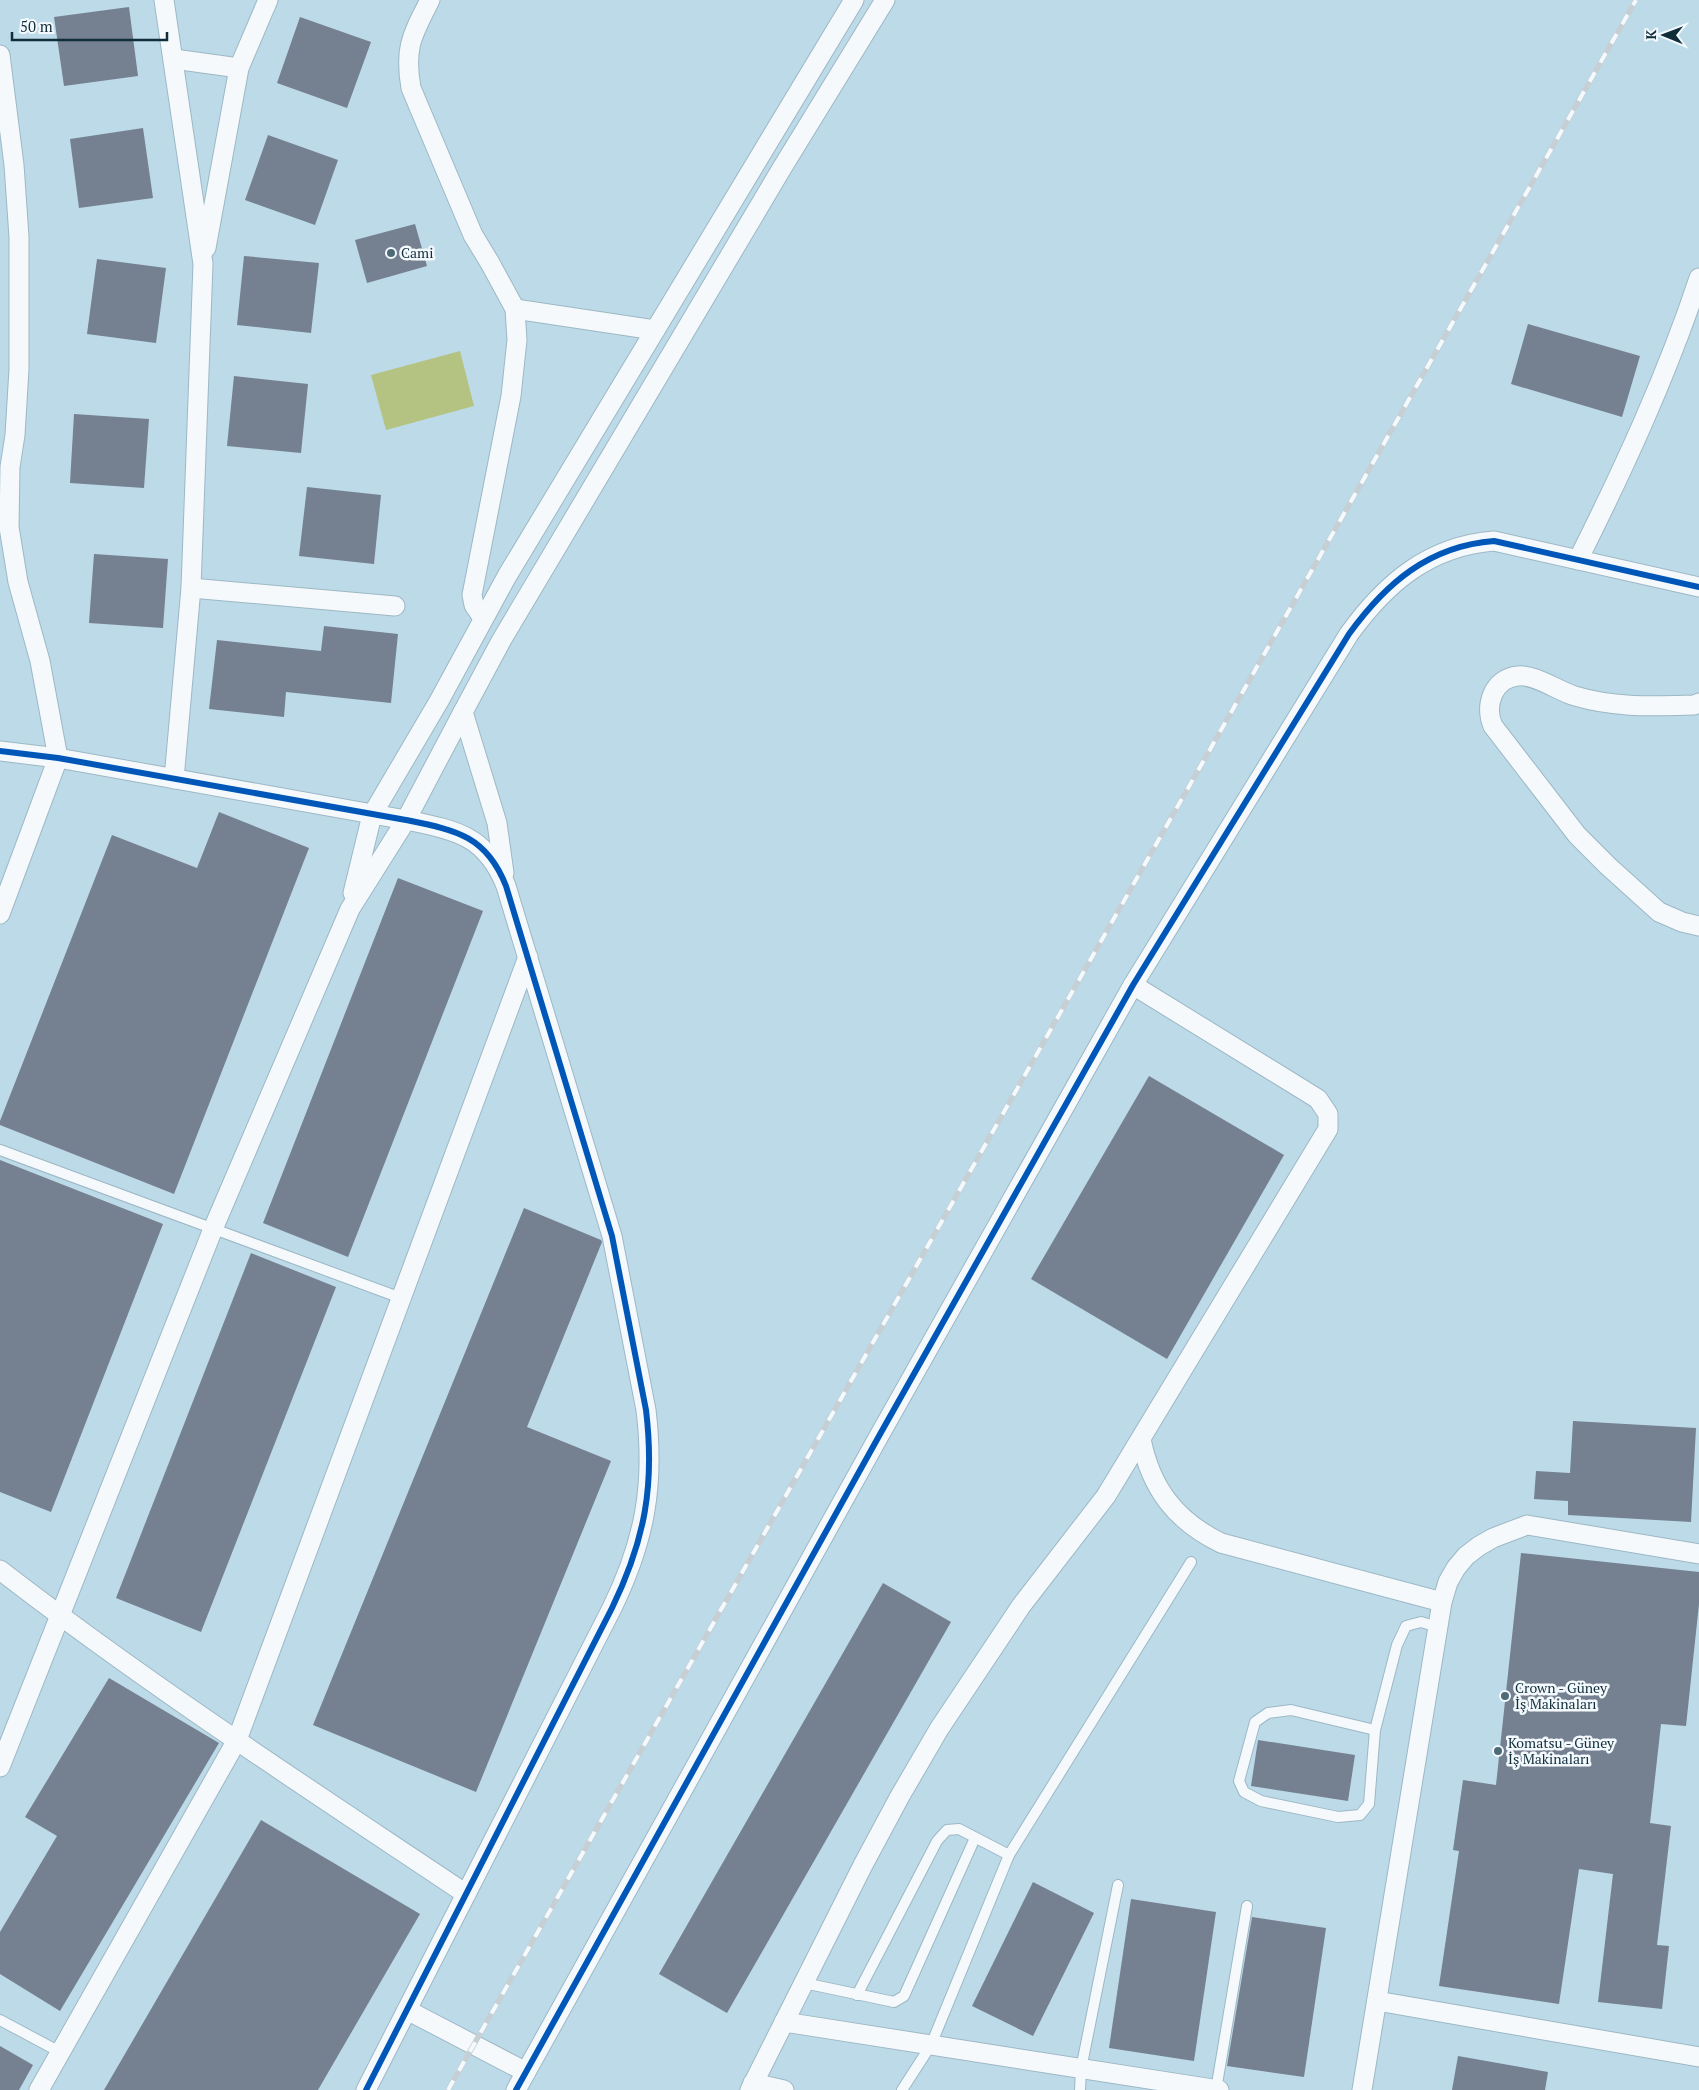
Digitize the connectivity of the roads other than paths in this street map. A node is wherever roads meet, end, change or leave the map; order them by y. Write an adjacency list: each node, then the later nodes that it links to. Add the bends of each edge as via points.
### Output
1 (164, 0): 7 (street)
2 (268, 0): 8 (street)
3 (430, 0): 11 (street, via 411,37 408,69 411,88 473,235)
4 (854, 0): 12 (street)
5 (885, 0): 19 (street, via 506,632)
6 (0, 56): 21 (street, via 14,165 20,275 19,369 10,467 9,528 16,573 40,662)
7 (174, 59): 8 (street); 9 (street)
8 (239, 68): 9 (street)
9 (203, 264): 15 (street)
10 (1699, 278): 13 (street, via 1642,425)
11 (515, 309): 12 (street); 17 (street, via 517,340 511,396 472,595 474,605)
12 (655, 330): 17 (street)
13 (1578, 560): 14 (street); 30 (street, via 1494,541 1474,542 1427,560 1380,596 1349,634)
14 (1699, 587)
15 (191, 588): 16 (street); 22 (street)
16 (395, 606)
17 (483, 618): 23 (street, via 439,701)
18 (1699, 703): 28 (street, via 1625,706 1575,696 1518,675 1497,686 1489,710 1493,726 1577,835 1659,912)
19 (463, 712): 24 (street); 25 (street, via 497,823)
20 (0, 751): 21 (street)
21 (58, 758): 22 (street); 27 (street)
22 (174, 779): 23 (street)
23 (372, 814): 24 (street); 26 (street)
24 (406, 820): 25 (street, via 450,829 472,840 493,859); 26 (street)
25 (506, 886): 29 (street)
26 (350, 909): 32 (street)
27 (0, 914)
28 (1699, 926)
29 (528, 957): 33 (street); 47 (street, via 612,1236 646,1410 648,1491 644,1522 626,1580)
30 (1133, 985): 34 (street, via 1318,1099 1329,1121 1325,1136); 59 (street)
31 (0, 1150): 32 (lane)
32 (213, 1229): 33 (lane); 39 (street)
33 (401, 1298): 42 (street)
34 (1140, 1439): 38 (street, via 1150,1473 1168,1503 1206,1536 1221,1543); 49 (street, via 1106,1496 1021,1606 940,1729 863,1865)
35 (1699, 1554): 38 (street, via 1527,1525 1493,1538 1466,1556 1448,1582)
36 (1191, 1562): 45 (lane)
37 (0, 1570): 39 (street)
38 (1442, 1602): 40 (street)
39 (59, 1616): 42 (street); 43 (street)
40 (1438, 1627): 41 (lane, via 1421,1622 1406,1626 1397,1645); 51 (street)
41 (1375, 1730): 41 (lane, via 1369,1804 1360,1815 1338,1817 1261,1801 1244,1792 1239,1781 1256,1722 1268,1713 1292,1710)
42 (237, 1740): 47 (street); 56 (street)
43 (0, 1767)
44 (976, 1838): 45 (lane); 50 (lane, via 959,1829 947,1830 937,1841); 50 (lane, via 904,1996 894,2002)
45 (1009, 1855): 55 (lane)
46 (1118, 1885): 58 (lane)
47 (466, 1894): 52 (street)
48 (1247, 1906): 67 (lane)
49 (804, 1983): 50 (lane); 54 (street)
50 (857, 1995)
51 (1377, 2001): 57 (street); 68 (street)
52 (407, 2010): 59 (street); 62 (street)
53 (0, 2020): 56 (lane)
54 (784, 2022): 55 (street); 60 (street)
55 (930, 2046): 58 (street); 65 (lane)
56 (60, 2052): 61 (street)
57 (1699, 2057)
58 (1081, 2069): 66 (lane); 67 (street)
59 (526, 2072): 63 (street)
60 (751, 2087): 64 (street)
61 (38, 2090)
62 (366, 2090)
63 (516, 2090)
64 (784, 2090)
65 (902, 2090)
66 (1080, 2090)
67 (1218, 2090)
68 (1362, 2090)

